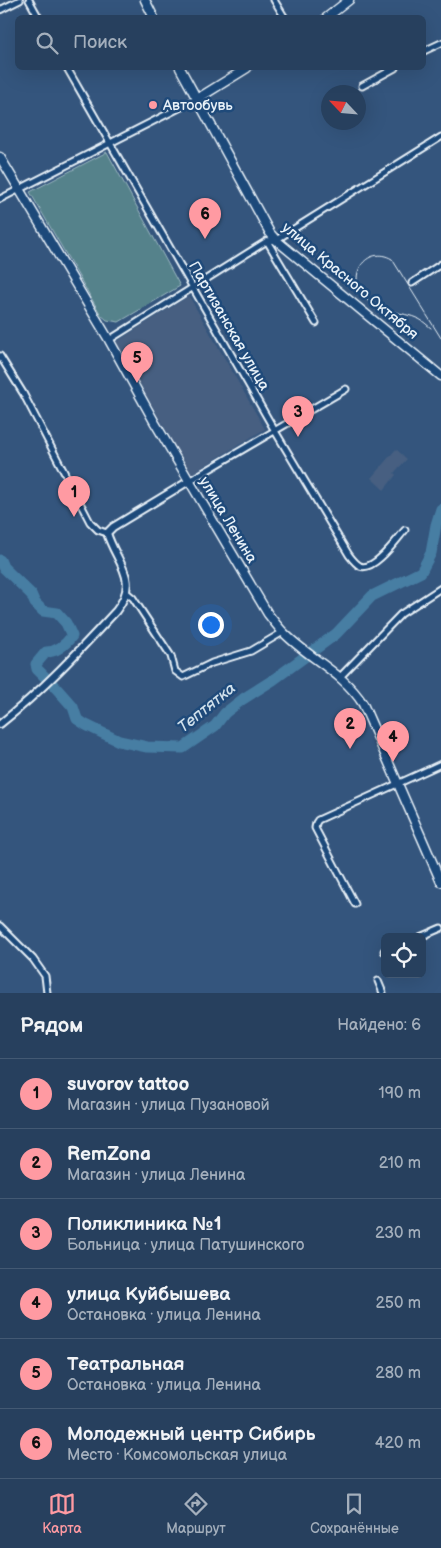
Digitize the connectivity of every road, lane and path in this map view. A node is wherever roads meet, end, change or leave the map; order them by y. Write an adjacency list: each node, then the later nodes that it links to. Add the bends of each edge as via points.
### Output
1 (20, 0): 6 (street)
2 (29, 0): 7 (street)
3 (145, 0): 8 (main road)
4 (274, 0): 9 (street)
5 (350, 0): 10 (main road)
6 (0, 10)
7 (37, 15)
8 (152, 15)
9 (283, 15)
10 (330, 15)
11 (441, 44): 12 (street)
12 (426, 50)
13 (68, 70): 20 (street, Партизанская улица)
14 (181, 70): 18 (main road, улица Красного Октября)
15 (243, 70): 18 (main road)
16 (391, 70): 17 (street)
17 (364, 85)
18 (197, 99): 20 (street); 24 (main road, улица Красного Октября)
19 (441, 137): 24 (street)
20 (110, 143): 22 (street); 28 (street, Партизанская улица)
21 (0, 157): 22 (main road, улица Ленина)
22 (18, 189): 23 (street); 30 (main road, улица Ленина)
23 (0, 199)
24 (276, 240): 25 (street); 32 (main road, улица Красного Октября)
25 (267, 241): 28 (street); 29 (street)
26 (441, 264): 27 (street)
27 (412, 283)
28 (193, 287): 30 (street); 34 (street, Партизанская улица)
29 (316, 323)
30 (109, 340): 35 (main road, улица Ленина)
31 (0, 356): 37 (street, via 23,393 90,522)
32 (441, 376)
33 (346, 389): 34 (street)
34 (275, 431): 35 (street); 36 (street, Партизанская улица, via 348,555 360,566 366,568 378,561)
35 (189, 480): 37 (street, via 113,527); 40 (main road, улица Ленина, via 268,614)
36 (405, 530)
37 (107, 534): 39 (street, via 124,570)
38 (441, 588): 41 (street, via 401,614)
39 (127, 593): 40 (street, via 171,656 175,671 183,678 212,663 252,651); 42 (street, via 116,611 57,675)
40 (283, 632): 41 (main road, улица Ленина)
41 (340, 677): 44 (main road, улица Ленина, via 363,704)
42 (0, 724)
43 (441, 764): 44 (street)
44 (398, 783): 45 (main road, улица Ленина); 46 (street, via 316,823 315,828)
45 (441, 882)
46 (355, 904)
47 (0, 926): 51 (street, via 45,976)
48 (441, 928): 49 (street)
49 (426, 934)
50 (378, 981): 52 (street)
51 (46, 993)
52 (383, 993)

